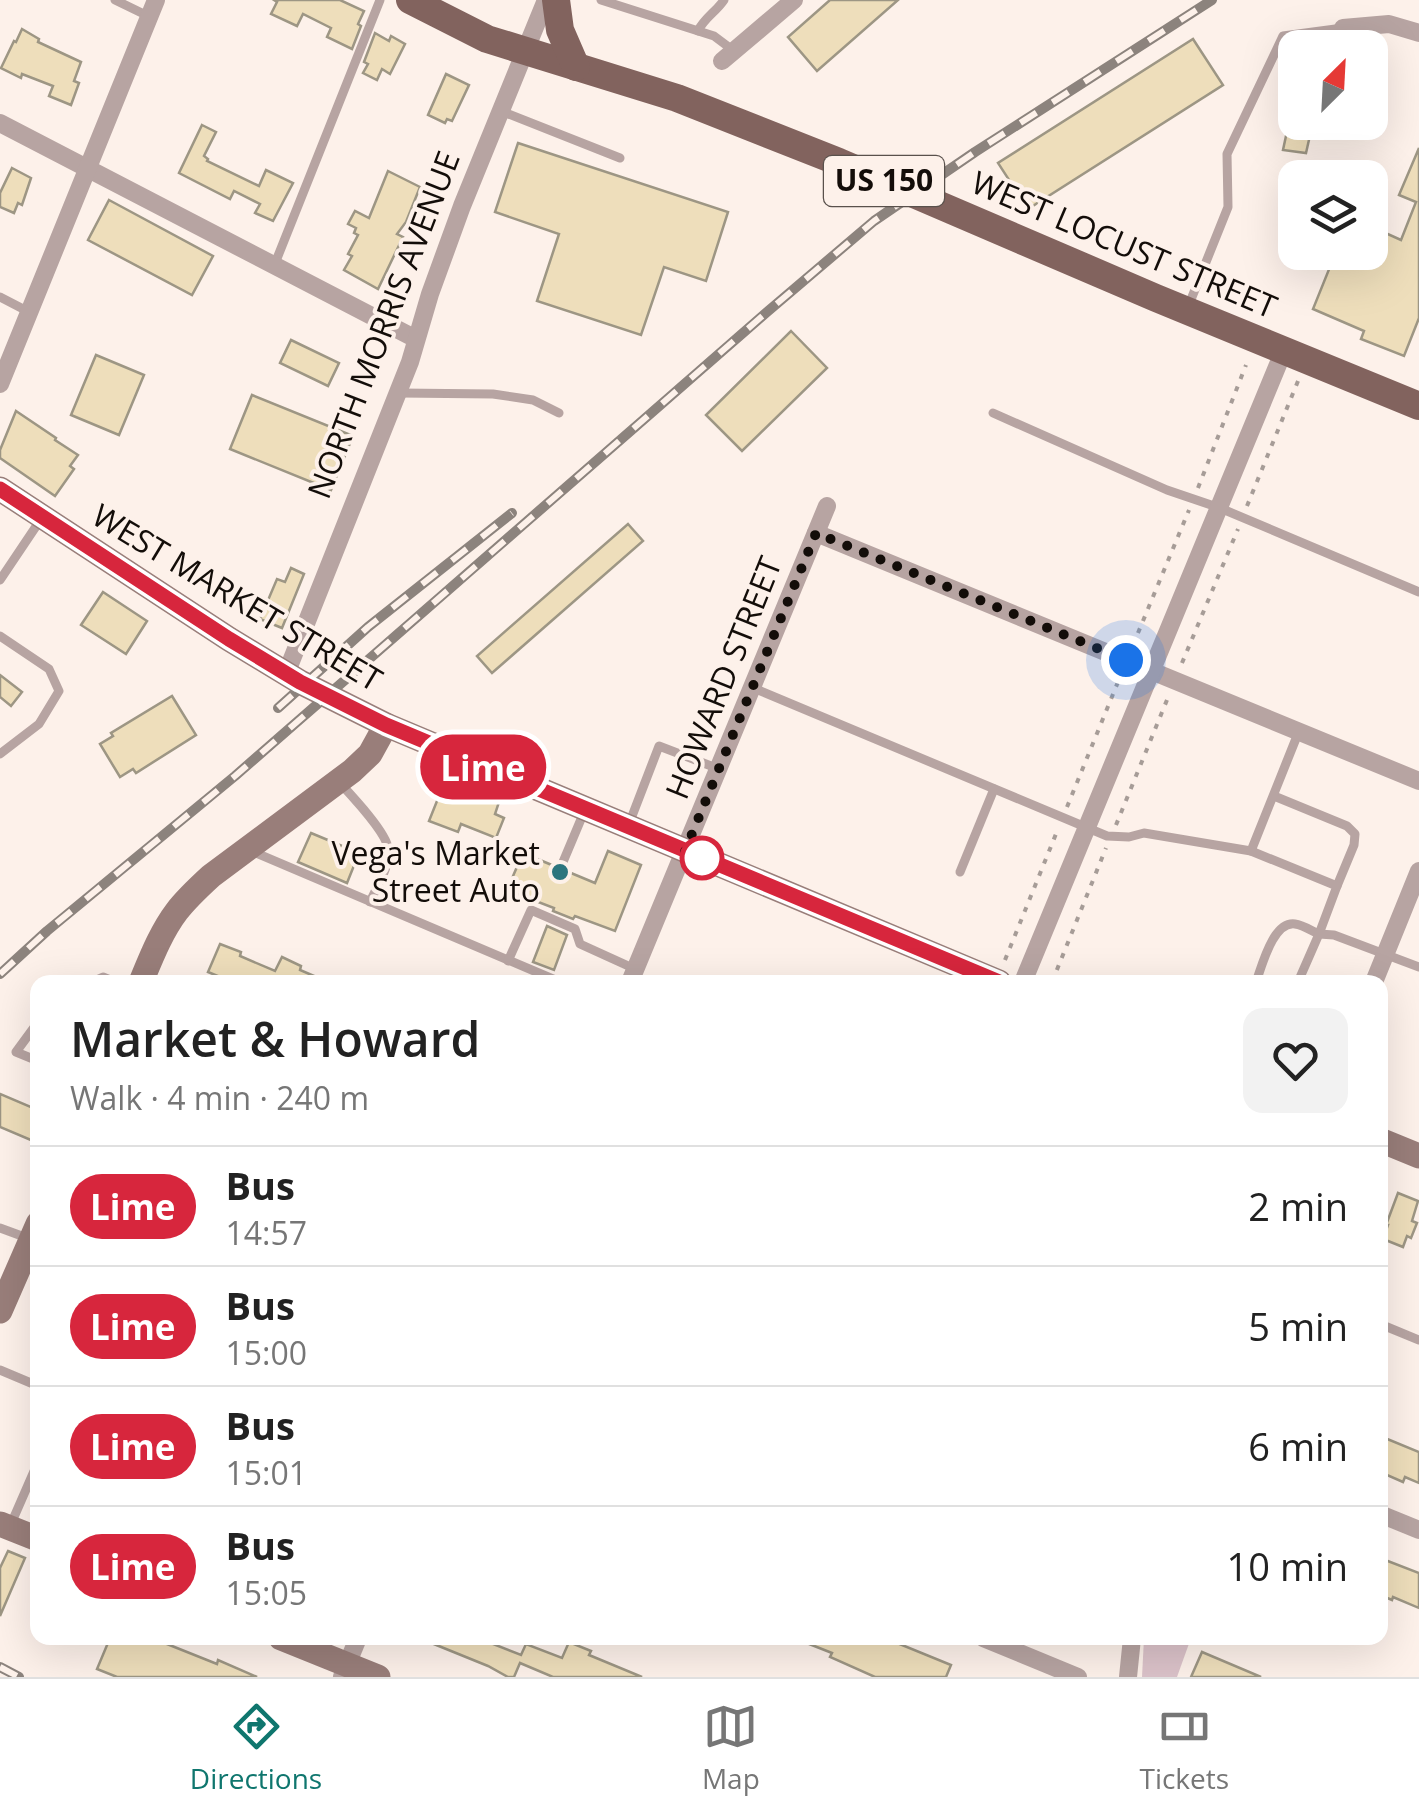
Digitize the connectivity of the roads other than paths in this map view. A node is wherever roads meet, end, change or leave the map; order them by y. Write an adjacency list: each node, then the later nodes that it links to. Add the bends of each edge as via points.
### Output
1 (115, 0): 9 (lane)
2 (380, 0): 20 (lane)
3 (410, 0): 13 (main road, WEST LOCUST STREET / US 150)
4 (546, 0): 13 (street, NORTH MORRIS AVENUE)
5 (556, 0): 15 (main road)
6 (601, 0): 11 (lane)
7 (724, 0): 11 (lane)
8 (794, 0): 14 (street)
9 (152, 8): 19 (street)
10 (1343, 28): 12 (street, via 1389,24); 22 (lane, via 1283,36 1227,154 1228,207)
11 (698, 31): 14 (lane, via 714,36)
12 (1419, 33)
13 (525, 52): 15 (main road, WEST LOCUST STREET / US 150); 16 (street, NORTH MORRIS AVENUE)
14 (728, 56)
15 (576, 68): 22 (main road, WEST LOCUST STREET / US 150, via 677,98 839,162)
16 (501, 111): 18 (lane); 24 (street, NORTH MORRIS AVENUE)
17 (0, 123): 19 (street)
18 (620, 158)
19 (87, 168): 20 (street); 23 (street)
20 (274, 266): 24 (street)
21 (0, 297): 23 (lane)
22 (1188, 310): 25 (main road, WEST LOCUST STREET / US 150)
23 (29, 312): 26 (street)
24 (416, 339): 27 (street, NORTH MORRIS AVENUE)
25 (1295, 355): 28 (main road, WEST LOCUST STREET / US 150); 33 (street)
26 (0, 384)
27 (397, 393): 29 (lane, via 493,394 533,400); 40 (street, NORTH MORRIS AVENUE)
28 (1419, 406)
29 (559, 413)
30 (993, 413): 33 (lane)
31 (0, 489): 34 (street, WEST MARKET STREET)
32 (826, 506): 35 (street, HOWARD STREET)
33 (1220, 508): 37 (lane); 39 (street)
34 (42, 517): 36 (lane); 40 (street, WEST MARKET STREET)
35 (816, 533): 39 (street); 41 (street, HOWARD STREET)
36 (0, 580)
37 (1419, 592)
38 (0, 636): 44 (lane, via 49,669 59,691 39,724)
39 (1152, 670): 43 (street); 52 (street)
40 (286, 674): 42 (street, WEST MARKET STREET)
41 (751, 688): 45 (street, HOWARD STREET); 48 (lane)
42 (386, 725): 46 (street, via 370,754); 50 (street, WEST MARKET STREET)
43 (1300, 731): 47 (street); 49 (lane)
44 (0, 754)
45 (719, 768): 51 (lane, via 659,746); 54 (street, HOWARD STREET)
46 (338, 781): 53 (street); 60 (lane, via 388,846)
47 (1419, 781)
48 (994, 789): 52 (lane); 58 (lane)
49 (1274, 796): 55 (lane); 59 (lane, via 1355,834)
50 (584, 810): 51 (street, WEST MARKET STREET); 56 (lane)
51 (628, 827): 54 (street, WEST MARKET STREET)
52 (1087, 828): 55 (lane, via 1111,837 1144,833); 70 (street)
53 (246, 848): 60 (lane); 65 (street, via 176,911)
54 (685, 851): 68 (street, HOWARD STREET); 69 (street, WEST MARKET STREET)
55 (1252, 851): 59 (lane)
56 (564, 862)
57 (1419, 871): 62 (street)
58 (960, 872)
59 (1337, 886): 61 (lane)
60 (370, 902): 63 (lane)
61 (1319, 934): 62 (lane); 71 (lane, via 1294,924 1282,927); 72 (lane)
62 (1386, 954): 64 (lane); 73 (street)
63 (508, 961): 66 (lane); 67 (lane, via 530,910 575,930 580,944)
64 (1419, 967)
65 (144, 975)
66 (543, 975)
67 (630, 975)
68 (632, 975)
69 (982, 975)
70 (1026, 975)
71 (1259, 975)
72 (1301, 975)
73 (1377, 975)
74 (30, 1033): 75 (lane, via 16,1052)
75 (30, 1058)
76 (1388, 1143): 77 (street)
77 (1419, 1156)
78 (0, 1228): 79 (lane)
79 (30, 1235)
80 (30, 1247): 81 (street)
81 (0, 1310)
82 (1388, 1327): 83 (lane)
83 (1419, 1340)
84 (0, 1370): 85 (lane)
85 (30, 1383)
86 (30, 1478): 88 (lane)
87 (1388, 1517): 89 (street)
88 (5, 1526): 90 (street)
89 (1419, 1530)
90 (30, 1536)
91 (295, 1645): 95 (street)
92 (355, 1645): 95 (street)
93 (1000, 1645): 97 (street)
94 (1131, 1645): 98 (street)
95 (344, 1671): 96 (street)
96 (378, 1677)
97 (1078, 1677)
98 (1128, 1677)

